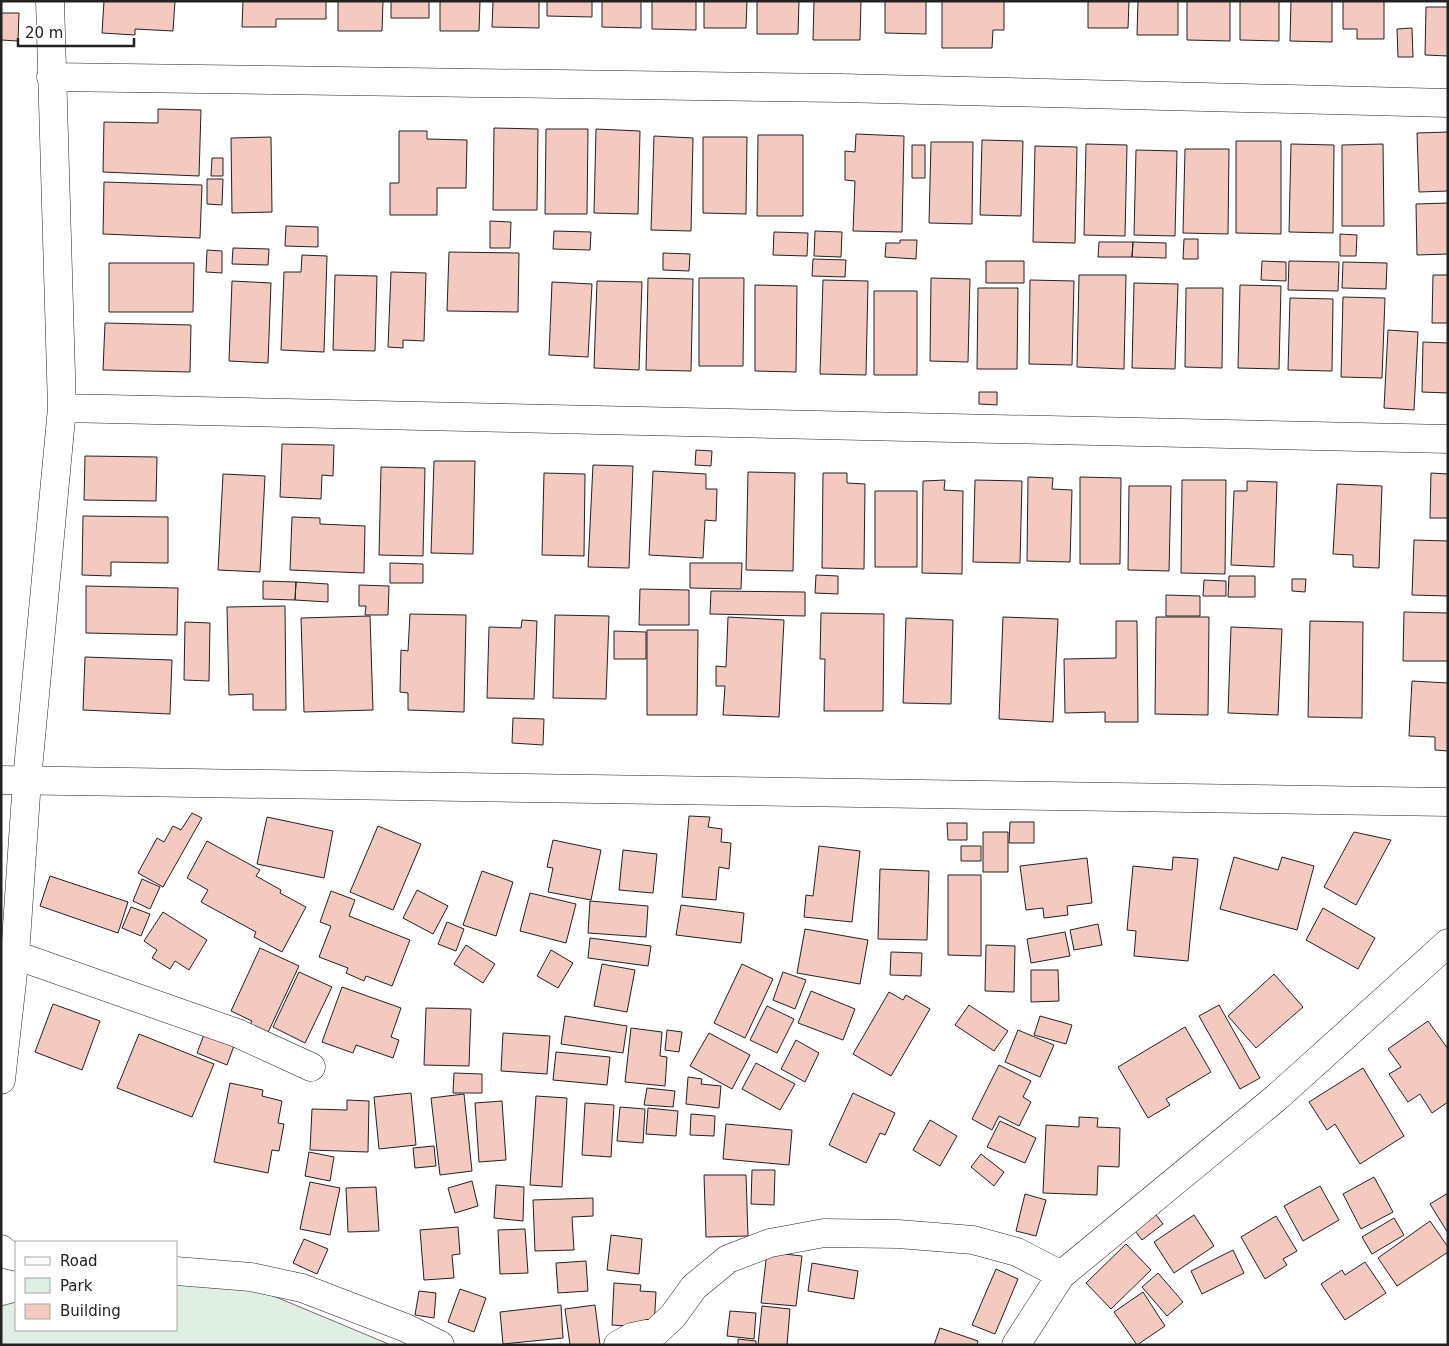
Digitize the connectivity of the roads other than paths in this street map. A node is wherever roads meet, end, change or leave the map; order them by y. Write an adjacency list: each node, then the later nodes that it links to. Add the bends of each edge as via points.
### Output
1 (50, 1): 2 (street)
2 (51, 77): 3 (street, via 841,88); 4 (street)
3 (1448, 103)
4 (62, 408): 5 (street); 6 (street)
5 (1448, 439)
6 (14, 780): 7 (street); 9 (street)
7 (1448, 802)
8 (1448, 943): 15 (street, via 1276,1098)
9 (15, 955): 10 (street, via 237,1033); 11 (street)
10 (311, 1067)
11 (1, 1080)
12 (1, 1249): 13 (street)
13 (15, 1257)
14 (178, 1271): 16 (street, via 252,1277 302,1288 406,1328)
15 (1061, 1275): 17 (street, via 1017,1252 973,1240 824,1233 770,1243 728,1259 694,1287 673,1316 656,1332); 18 (street)
16 (440, 1345)
17 (618, 1345)
18 (1016, 1345)

